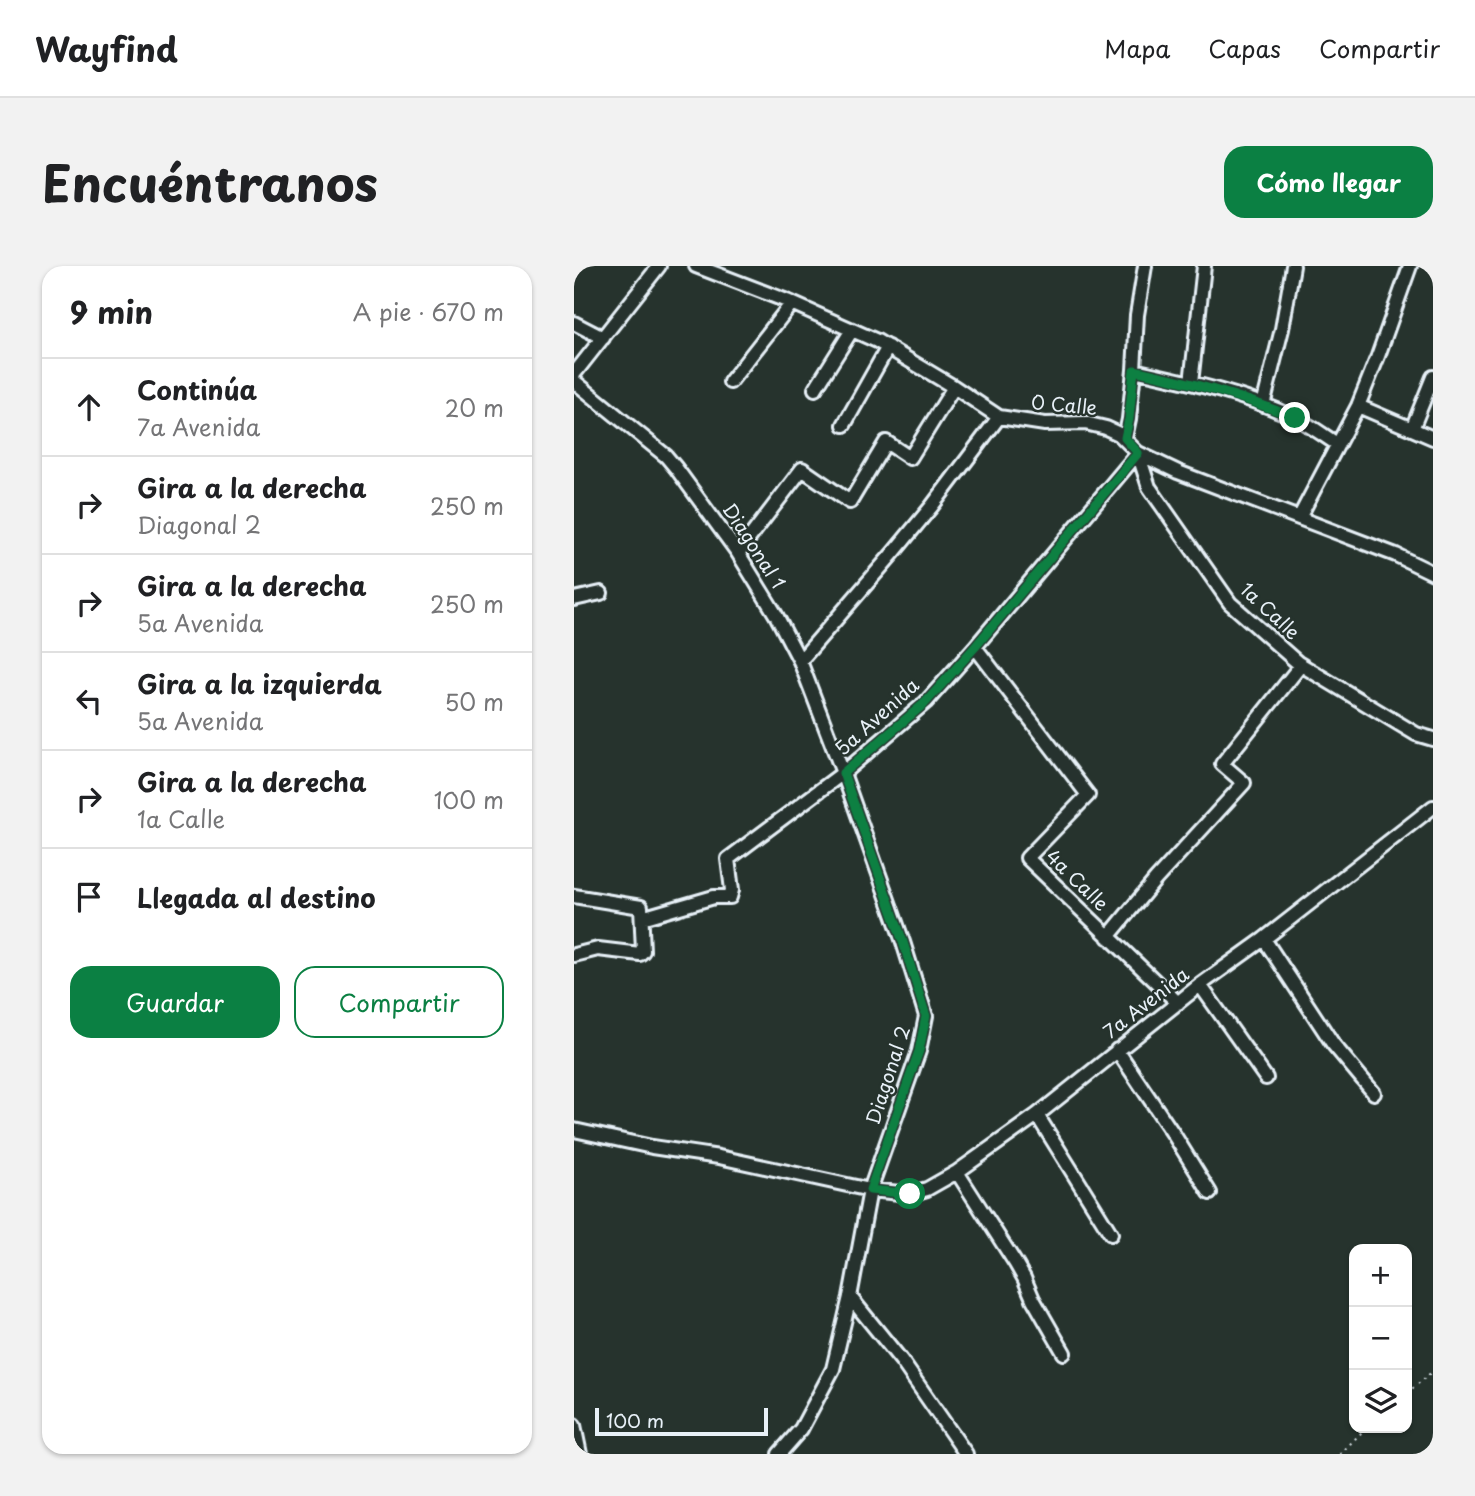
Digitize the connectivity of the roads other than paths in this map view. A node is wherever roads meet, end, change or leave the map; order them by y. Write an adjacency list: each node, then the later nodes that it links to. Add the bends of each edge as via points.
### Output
1 (659, 266): 10 (street)
2 (696, 266): 7 (street, 0 Calle)
3 (1145, 266): 12 (street)
4 (1204, 266): 17 (street)
5 (1293, 266): 20 (street)
6 (1410, 266): 21 (street)
7 (792, 303): 9 (street, 0 Calle); 16 (street)
8 (574, 323): 10 (street)
9 (852, 330): 11 (street, 0 Calle); 19 (street)
10 (603, 338): 13 (street)
11 (888, 347): 18 (street, 0 Calle); 23 (street)
12 (1134, 370): 17 (street); 25 (street)
13 (574, 374)
14 (1433, 377): 24 (street)
15 (574, 381): 30 (street, Diagonal 1, via 666,456)
16 (730, 382)
17 (1191, 383): 20 (street)
18 (954, 387): 22 (street, 0 Calle); 30 (street, via 910,458 886,442 850,502 802,469)
19 (815, 389)
20 (1264, 405): 27 (street)
21 (1358, 405): 24 (street); 27 (street)
22 (999, 416): 25 (street, 0 Calle, via 1045,424 1085,423); 35 (street, via 902,543)
23 (844, 425)
24 (1412, 429): 26 (street)
25 (1125, 438): 28 (street, 0 Calle)
26 (1433, 438)
27 (1337, 444): 29 (street)
28 (1138, 453): 29 (street, 0 Calle); 34 (street, 5a Avenida); 36 (street, 1a Calle, via 1149,487 1230,603)
29 (1298, 518): 31 (street, 0 Calle)
30 (738, 553): 35 (street, Diagonal 1)
31 (1433, 573)
32 (601, 593): 33 (street)
33 (574, 599)
34 (975, 647): 38 (street, 5a Avenida, via 926,702); 42 (street, 4a Calle, via 1088,795 1027,858)
35 (800, 661): 38 (street, Diagonal 1)
36 (1301, 665): 37 (street, 1a Calle, via 1416,734); 42 (street, via 1222,764 1244,783)
37 (1433, 739)
38 (843, 773): 41 (street, 5a Avenida, via 728,859 730,897 714,897); 53 (street, Diagonal 2, via 926,1016 919,1051)
39 (1433, 807): 43 (street, 7a Avenida)
40 (574, 896): 41 (street, via 639,905)
41 (642, 918): 44 (street, via 640,954 598,949)
42 (1108, 937): 46 (street, 4a Calle)
43 (1264, 939): 45 (street, 7a Avenida); 49 (street, via 1334,1044)
44 (574, 955)
45 (1200, 985): 46 (street, 7a Avenida); 48 (street)
46 (1178, 1003): 47 (street, 7a Avenida)
47 (1117, 1050): 50 (street, 7a Avenida); 54 (street)
48 (1266, 1078)
49 (1374, 1093)
50 (1037, 1115): 52 (street, 7a Avenida); 55 (street)
51 (574, 1130): 53 (street, 7a Avenida)
52 (957, 1172): 53 (street, 7a Avenida, via 910,1194); 57 (street, via 1016,1264)
53 (870, 1190): 56 (street, Diagonal 2)
54 (1210, 1193)
55 (1111, 1234)
56 (850, 1297): 60 (street, Diagonal 2, via 833,1369 802,1429); 61 (street, via 901,1360)
57 (1064, 1353)
58 (574, 1425): 59 (street)
59 (580, 1454)
60 (779, 1454)
61 (966, 1454)

